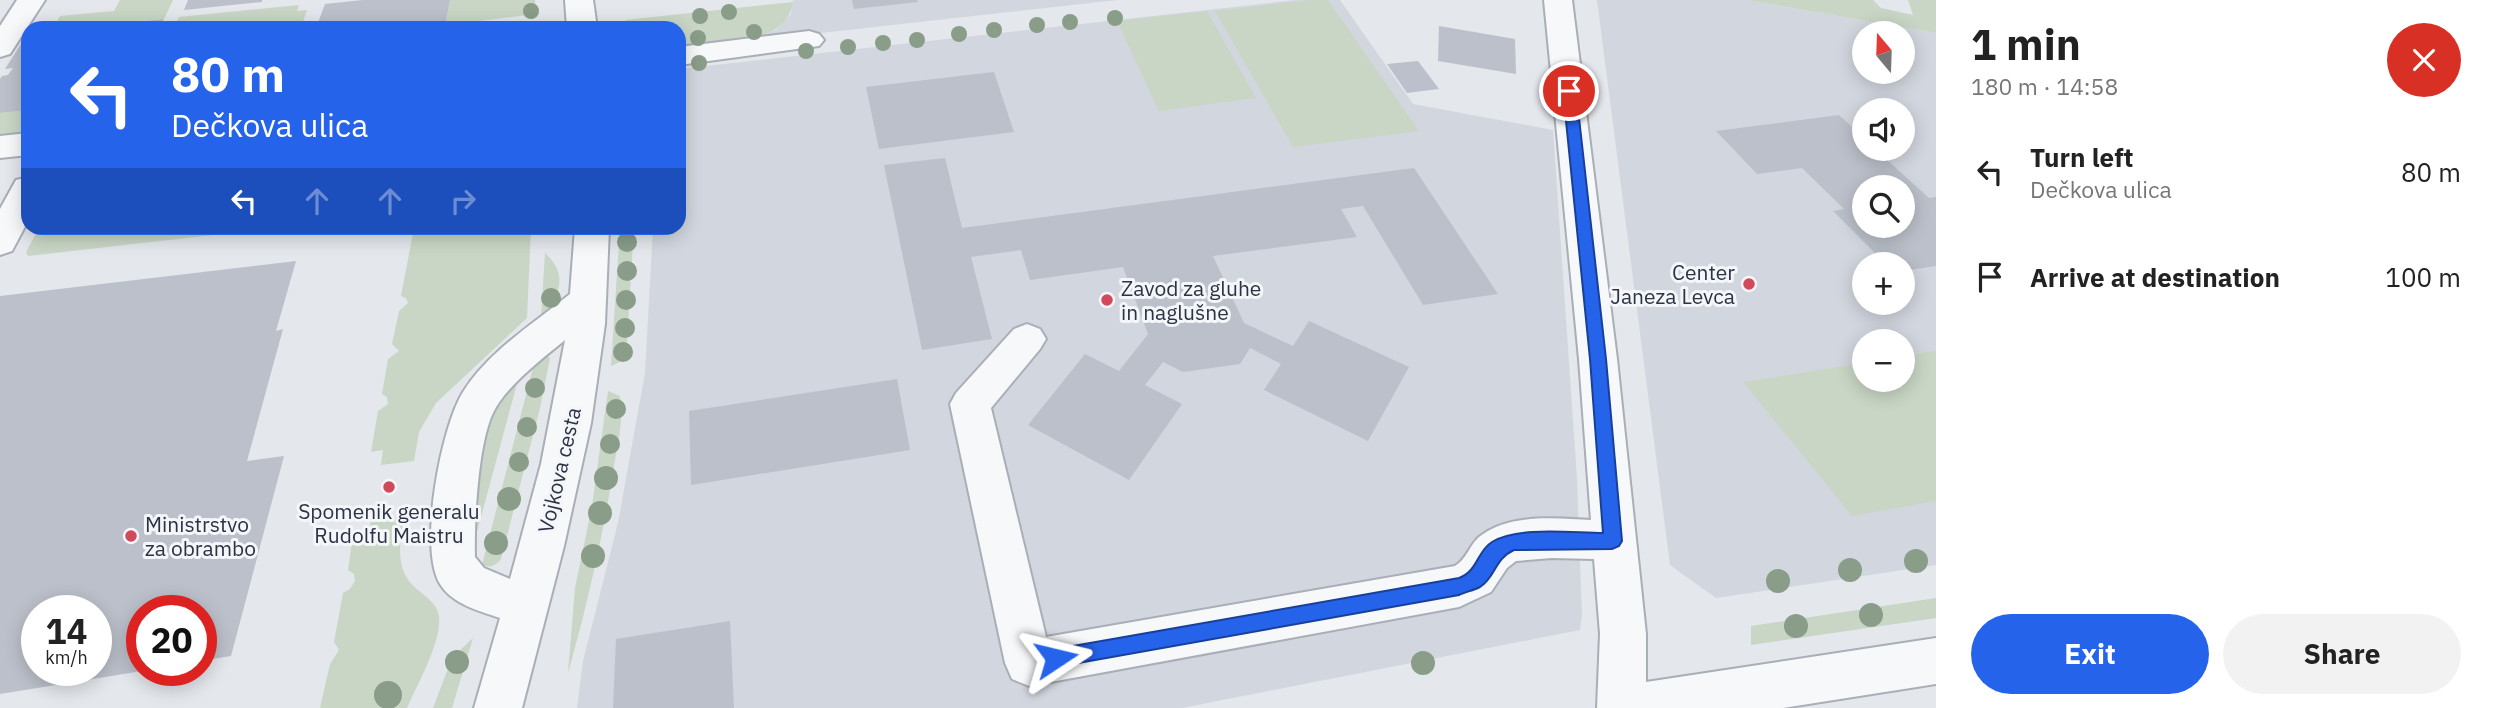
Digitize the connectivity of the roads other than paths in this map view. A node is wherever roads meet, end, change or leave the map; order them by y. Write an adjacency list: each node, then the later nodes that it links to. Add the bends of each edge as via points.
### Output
1 (31, 0): 6 (street)
2 (579, 0): 4 (street)
3 (1558, 0): 15 (street, via 1598,359)
4 (581, 21)
5 (808, 40): 7 (street)
6 (0, 48)
7 (686, 55)
8 (21, 145): 9 (street)
9 (0, 147)
10 (21, 202): 12 (street)
11 (592, 235): 13 (street, Vojkova cesta)
12 (0, 242)
13 (588, 299): 16 (street, Vojkova cesta, via 579,379 558,483); 16 (street, via 485,393 470,413 466,432 452,539 456,570 467,583)
14 (1027, 339): 15 (street, via 970,404 1030,663 1459,586 1481,575 1496,549 1512,542)
15 (1612, 541): 19 (street, via 1623,634)
16 (526, 606): 18 (street, Vojkova cesta)
17 (1936, 661): 20 (street)
18 (498, 708)
19 (1621, 708)
20 (1632, 708)

